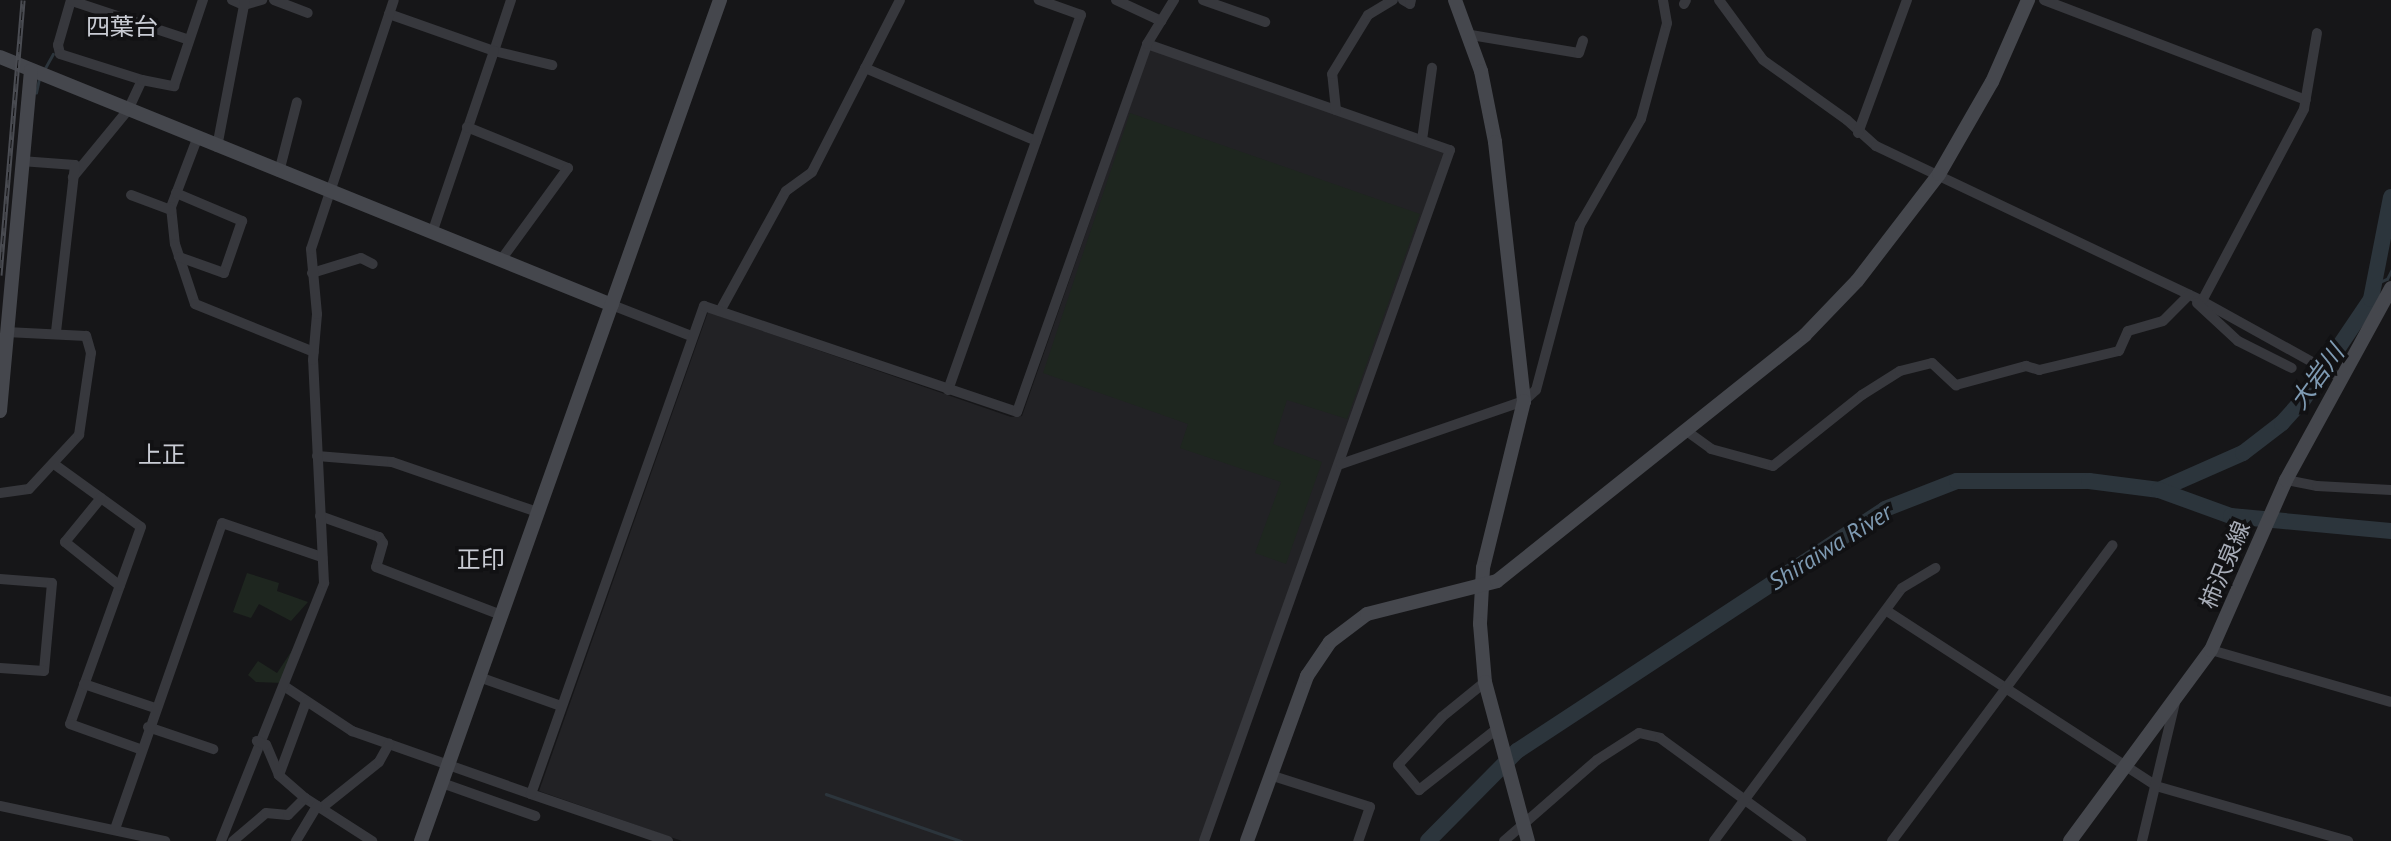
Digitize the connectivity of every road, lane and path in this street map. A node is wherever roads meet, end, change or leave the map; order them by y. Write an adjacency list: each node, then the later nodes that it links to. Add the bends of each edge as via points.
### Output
1 (72, 0): 30 (street); 39 (street, via 58,45 61,54)
2 (203, 0): 30 (street)
3 (232, 0): 23 (street)
4 (262, 0): 23 (street)
5 (274, 0): 24 (street)
6 (394, 0): 25 (street)
7 (512, 0): 33 (street)
8 (900, 0): 36 (street)
9 (1042, 0): 47 (street, via 1082,15)
10 (1116, 0): 26 (street)
11 (1174, 0): 26 (street)
12 (1203, 0): 27 (street)
13 (1393, 0): 43 (street, via 1368,15 1332,74)
14 (1403, 0): 15 (street, via 1410,4)
15 (1411, 0)
16 (1455, 0): 29 (street)
17 (1662, 0): 75 (street, via 1667,23 1641,119 1580,225 1536,390)
18 (1719, 0): 45 (street, via 1763,60 1847,120)
19 (1907, 0): 45 (street)
20 (2028, 0): 52 (street, via 1992,82)
21 (2044, 0): 40 (street)
22 (716, 1): 66 (street)
23 (244, 3): 49 (street)
24 (308, 13)
25 (389, 14): 33 (street); 54 (street)
26 (1161, 20): 32 (street)
27 (1265, 22)
28 (2317, 33): 40 (street)
29 (1471, 35): 31 (street, via 1579,53); 75 (street, via 1495,142)
30 (189, 40): 39 (street, via 174,86)
31 (1583, 41)
32 (1147, 44): 43 (street); 74 (street, via 1017,412)
33 (494, 51): 35 (street); 44 (street)
34 (0, 57): 38 (street)
35 (552, 65)
36 (865, 68): 47 (street); 67 (street, via 812,172 786,191)
37 (1432, 68): 48 (street)
38 (31, 71): 42 (street); 50 (street)
39 (142, 80): 42 (street)
40 (2306, 100): 65 (street)
41 (297, 102): 51 (street)
42 (128, 110): 46 (street); 53 (street)
43 (1336, 110): 48 (street)
44 (467, 128): 58 (street); 60 (street, via 568,168)
45 (1858, 133): 52 (street)
46 (197, 139): 49 (street); 55 (street)
47 (1036, 141): 74 (street)
48 (1422, 141): 80 (street, via 1450,150)
49 (217, 147): 51 (street)
50 (20, 161): 53 (street, via 75,165); 69 (street)
51 (279, 172): 54 (street)
52 (1939, 174): 64 (street); 77 (street, via 1831,308 1755,379)
53 (73, 177): 68 (street)
54 (331, 192): 58 (street); 62 (street, via 311,249)
55 (176, 193): 57 (street); 59 (street, via 242,221 225,273)
56 (131, 195): 57 (street)
57 (171, 210): 59 (street)
58 (432, 233): 60 (street)
59 (180, 257): 71 (street, via 195,304)
60 (501, 260): 66 (street)
61 (373, 264): 62 (street, via 361,258)
62 (312, 273): 71 (street, via 317,314)
63 (2391, 288): 73 (street, 柿沢泉線)
64 (2189, 296): 65 (street); 72 (street, via 2238,341); 77 (street, via 2163,321 2128,331 2119,351 2039,370 2026,366 1956,385 1932,363 1910,367 1861,395 1773,466 1711,449)
65 (2202, 301): 73 (street)
66 (611, 305): 70 (street); 85 (street)
67 (720, 312): 70 (street, via 704,306); 74 (street)
68 (56, 331): 69 (street); 79 (street, via 86,336 91,353 79,435)
69 (6, 332): 76 (street)
70 (691, 336): 105 (street)
71 (314, 352): 78 (street)
72 (2292, 368)
73 (2336, 375): 81 (street, 柿沢泉線)
74 (948, 390)
75 (1524, 401): 80 (street); 91 (street)
76 (0, 411)
77 (1688, 432): 91 (street, via 1497,581)
78 (317, 456): 85 (street, via 392,462); 86 (street)
79 (54, 464): 83 (street, via 29,489); 84 (street)
80 (1341, 464): 134 (street)
81 (2283, 486): 82 (street); 95 (street, 柿沢泉線)
82 (2391, 490)
83 (0, 493)
84 (101, 498): 92 (street, via 141,527); 92 (street, via 65,542)
85 (537, 512): 94 (street)
86 (320, 516): 88 (street); 94 (street, via 379,537 383,543 376,567)
87 (2113, 545): 101 (street)
88 (323, 557): 100 (street, via 324,583); 106 (street, via 222,523)
89 (1935, 568): 93 (street, via 1902,588)
90 (0, 579): 96 (street, via 52,583 44,671)
91 (1481, 584): 98 (street); 116 (street, via 1367,614 1330,642 1307,676)
92 (120, 586): 99 (street)
93 (1886, 611): 101 (street); 121 (street)
94 (501, 615): 97 (street)
95 (2211, 650): 102 (street, 柿沢泉線); 104 (street)
96 (0, 668)
97 (479, 677): 105 (street); 113 (street)
98 (1485, 681): 108 (street); 108 (street, via 1442,717 1398,765 1419,790)
99 (84, 684): 106 (street); 112 (street, via 70,724)
100 (284, 686): 103 (street); 109 (street)
101 (2005, 688): 114 (street); 141 (street)
102 (2176, 698): 114 (street, 柿沢泉線); 118 (street)
103 (306, 702): 110 (street, via 352,731); 115 (street)
104 (2391, 702)
105 (561, 706): 119 (street)
106 (155, 708): 107 (street)
107 (148, 727): 111 (street); 112 (street)
108 (1498, 728): 125 (street)
109 (257, 741): 115 (street, via 266,745); 128 (street)
110 (389, 744): 113 (street); 123 (street, via 379,762)
111 (213, 749)
112 (140, 750): 126 (street)
113 (448, 766): 117 (street); 119 (street)
114 (2125, 767): 118 (street); 142 (street, 柿沢泉線)
115 (279, 775): 120 (street)
116 (1270, 775): 135 (street); 136 (street, via 1370,807)
117 (442, 783): 124 (street); 132 (street)
118 (2156, 786): 143 (street); 144 (street)
119 (531, 794): 133 (street)
120 (305, 798): 123 (street); 129 (street, via 288,815 266,813)
121 (1746, 800): 125 (street, via 1660,738 1639,733 1597,760); 139 (street); 140 (street)
122 (0, 806): 126 (street)
123 (320, 806): 130 (street); 131 (street)
124 (535, 816)
125 (1523, 822): 137 (street); 138 (street)
126 (115, 829): 127 (street)
127 (165, 841)
128 (220, 841)
129 (233, 841)
130 (296, 841)
131 (372, 841)
132 (421, 841)
133 (668, 841)
134 (1204, 841)
135 (1247, 841)
136 (1358, 841)
137 (1504, 841)
138 (1528, 841)
139 (1714, 841)
140 (1801, 841)
141 (1892, 841)
142 (2070, 841)
143 (2142, 841)
144 (2348, 841)

